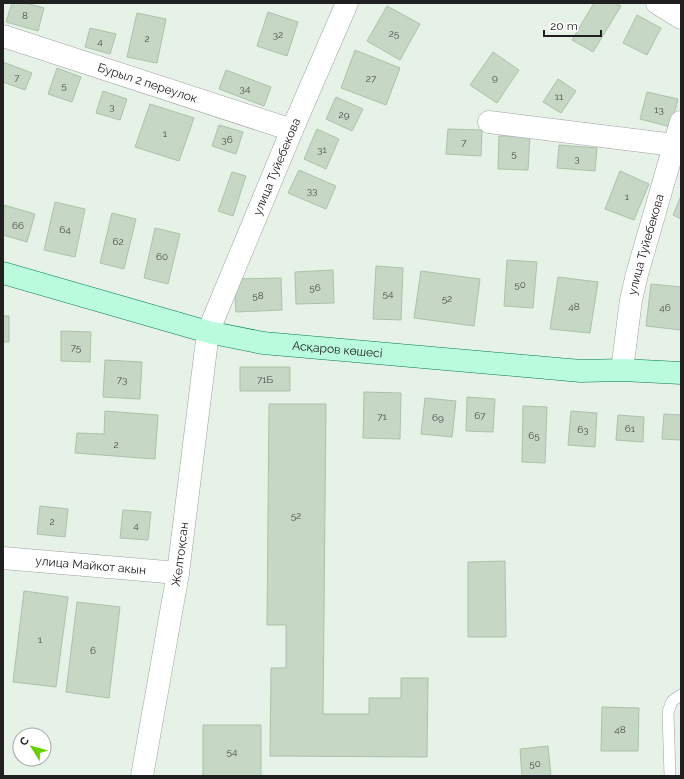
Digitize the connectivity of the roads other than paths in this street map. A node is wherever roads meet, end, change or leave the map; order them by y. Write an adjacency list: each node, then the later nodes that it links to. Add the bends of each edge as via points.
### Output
1 (347, 3): 7 (street, улица Туйебекова)
2 (657, 3): 3 (street)
3 (681, 18)
4 (3, 36): 7 (street, Бурыл 2 переулок)
5 (489, 122): 8 (street)
6 (681, 122): 8 (street, улица Туйебекова)
7 (292, 130): 10 (street, улица Туйебекова)
8 (674, 145): 11 (street, улица Туйебекова, via 637,274)
9 (3, 274): 10 (main road, Асқаров көшесі)
10 (208, 332): 11 (main road, Асқаров көшесі, via 263,343 581,371); 14 (street, Желтоқсан)
11 (622, 370): 12 (main road, Асқаров көшесі)
12 (681, 373)
13 (3, 558): 14 (street, улица Майкот акын)
14 (178, 573): 16 (street, Желтоқсан)
15 (681, 695): 17 (lane, via 672,701 668,712)
16 (142, 776)
17 (670, 776)

